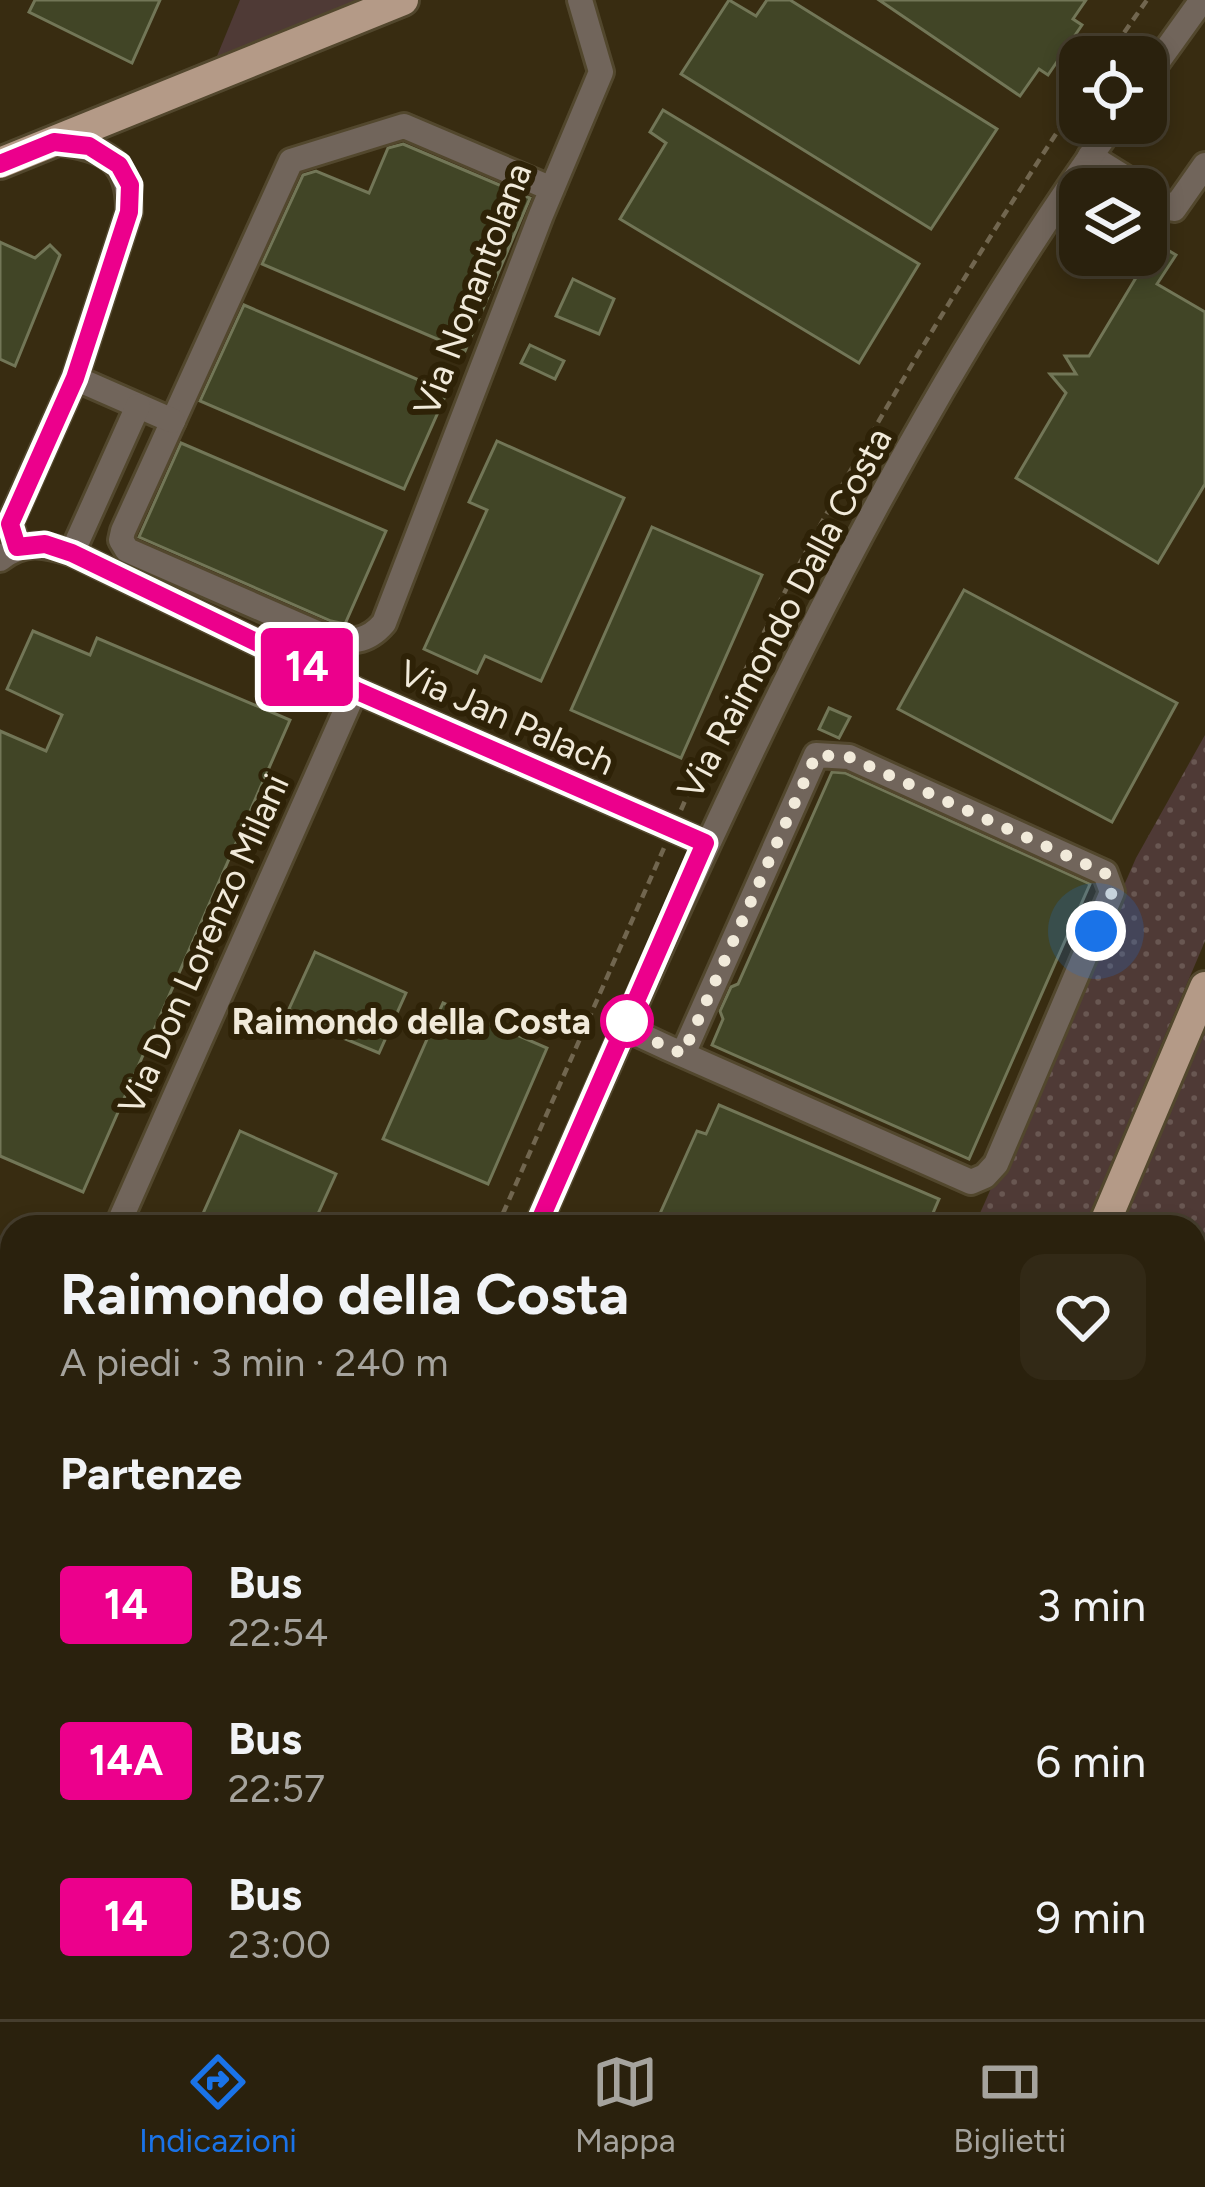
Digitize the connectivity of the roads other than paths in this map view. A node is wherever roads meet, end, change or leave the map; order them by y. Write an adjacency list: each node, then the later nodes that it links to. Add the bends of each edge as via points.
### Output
1 (403, 0): 5 (main road)
2 (580, 0): 11 (street, Via Nonantolana, via 601,72)
3 (1202, 0): 4 (street)
4 (1167, 49)
5 (54, 142): 8 (main road); 13 (street, via 89,146 119,165 130,185 129,212)
6 (1099, 144): 7 (street, Via Raimondo Dalla Costa)
7 (1090, 156): 10 (street); 19 (street, Via Raimondo Dalla Costa, via 858,534)
8 (0, 164)
9 (1205, 165): 12 (street, via 1174,209)
10 (1109, 168)
11 (552, 189): 15 (street, via 404,125 291,161); 15 (street, Via Nonantolana, via 392,607 372,638 326,637 127,550 123,531)
12 (1167, 205)
13 (75, 378): 14 (street); 16 (street, via 10,524)
14 (137, 406): 15 (street); 17 (street)
15 (173, 421)
16 (9, 553): 17 (street, Via Jan Palach, via 45,544)
17 (72, 553): 18 (street, Via Jan Palach)
18 (355, 690): 19 (street, Via Jan Palach); 23 (street, Via Don Lorenzo Milani)
19 (705, 843): 21 (street, Via Raimondo Dalla Costa)
20 (1205, 987): 25 (main road)
21 (625, 1028): 22 (street); 24 (street, Via Raimondo Dalla Costa)
22 (683, 1054): 22 (street, via 971,1182 996,1164 1111,883 1105,873 849,757 816,755)
23 (122, 1215)
24 (542, 1215)
25 (1107, 1215)

